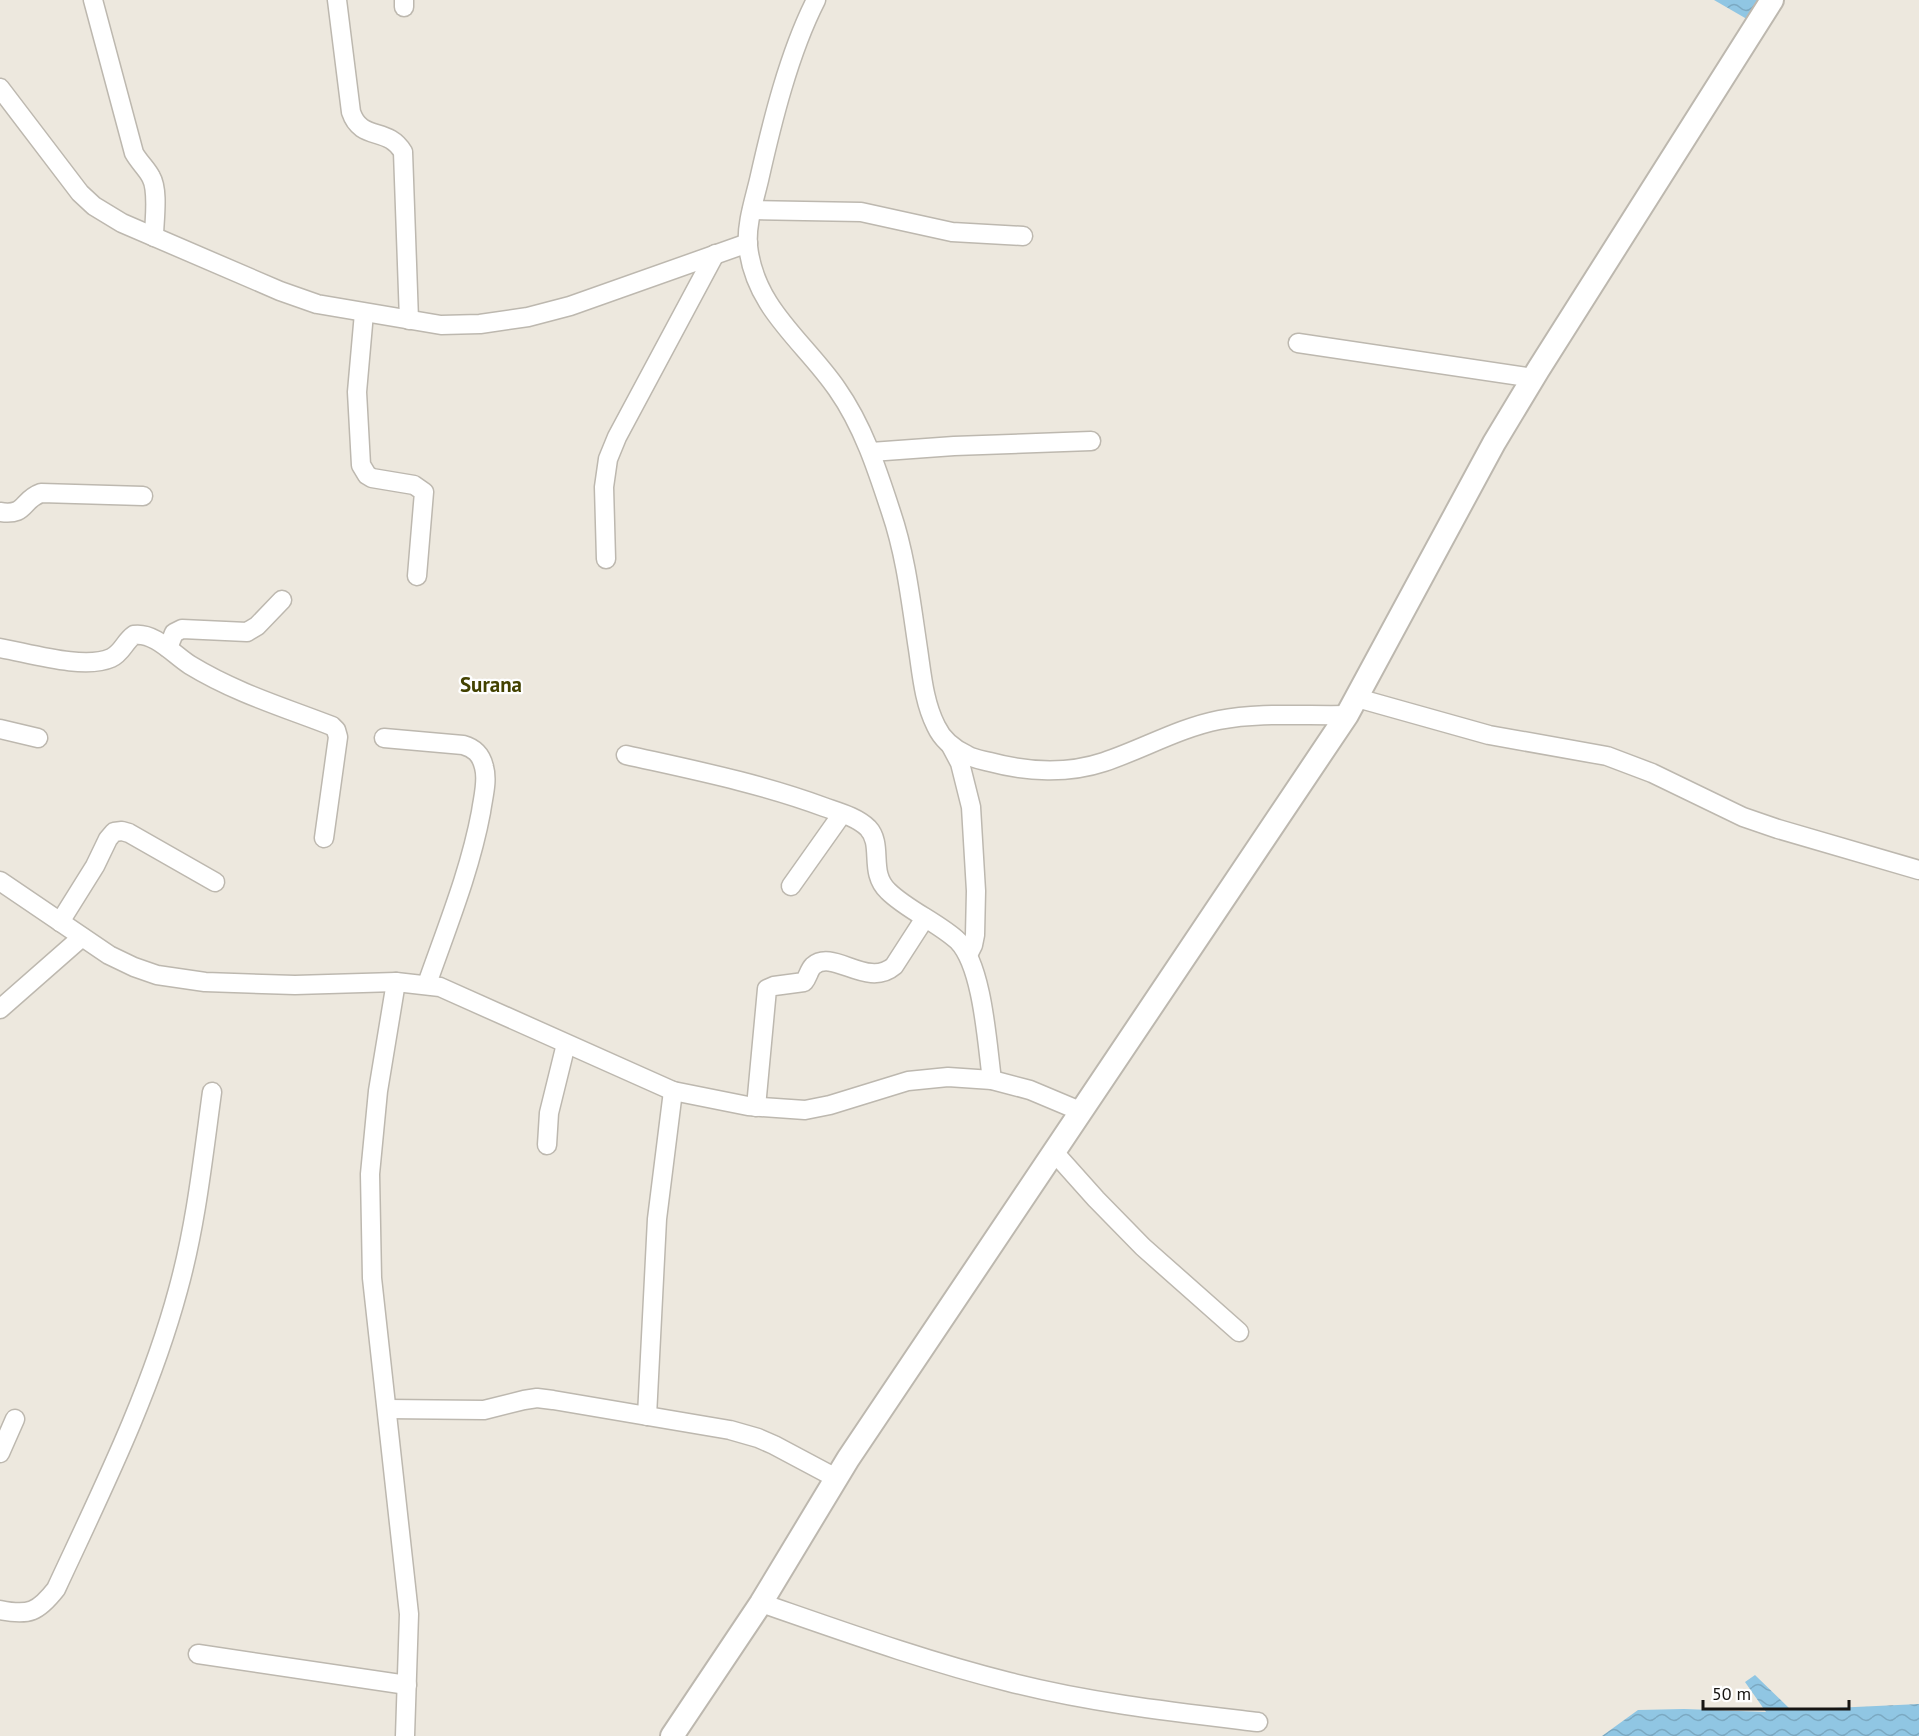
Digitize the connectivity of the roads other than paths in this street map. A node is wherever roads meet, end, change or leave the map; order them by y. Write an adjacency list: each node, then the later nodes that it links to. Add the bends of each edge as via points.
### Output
1 (93, 0): 8 (street, via 134,153 154,185)
2 (337, 0): 12 (street, via 355,122 392,139 402,152)
3 (816, 0): 6 (street, via 798,42 771,129)
4 (1772, 0): 14 (street)
5 (0, 88): 8 (street, via 94,206)
6 (752, 210): 7 (street, via 861,212 952,232); 9 (street)
7 (1023, 236)
8 (154, 237): 11 (street, via 317,304)
9 (748, 243): 10 (street); 16 (street, via 755,279 764,297 837,388)
10 (715, 254): 12 (street, via 528,317 441,325); 19 (street, via 608,459 604,487)
11 (364, 313): 12 (street); 20 (street, via 357,392 361,465 372,478 414,485 424,492)
12 (409, 320)
13 (1298, 344): 14 (street)
14 (1533, 378): 24 (street)
15 (1091, 441): 16 (street)
16 (871, 452): 28 (street, via 905,570 927,705 938,730)
17 (143, 496): 18 (street, via 40,493 19,512)
18 (0, 513)
19 (606, 559)
20 (417, 576)
21 (282, 600): 23 (street, via 252,630 182,629 174,633)
22 (0, 648): 23 (street, via 83,662 112,657 130,638 140,634)
23 (168, 648): 31 (street, via 224,684 336,730 337,752)
24 (1352, 707): 28 (street, via 1219,720 1187,728 1089,767 1071,769 1017,769 967,756); 32 (street, via 1607,756 1743,817); 48 (street)
25 (0, 729): 26 (street)
26 (38, 738)
27 (384, 738): 41 (street, via 463,745 473,748 484,767 485,787 471,858)
28 (951, 746): 39 (street, via 960,763 971,807 976,891 975,935)
29 (626, 755): 30 (street, via 774,789)
30 (842, 814): 35 (street); 36 (street, via 869,828 882,885)
31 (324, 838)
32 (1919, 870)
33 (0, 881): 37 (street)
34 (215, 882): 37 (street, via 129,833 114,832)
35 (791, 886)
36 (925, 918): 39 (street, via 957,941); 47 (street, via 887,972 872,974 821,962 811,968 804,982 768,989)
37 (60, 922): 38 (street)
38 (82, 937): 40 (street, via 134,967 183,979 295,985); 42 (street)
39 (968, 955): 44 (street, via 975,971)
40 (396, 982): 41 (street); 52 (street, via 378,1091 370,1174 372,1278)
41 (427, 984): 43 (street)
42 (0, 1009)
43 (566, 1044): 45 (street); 49 (street, via 549,1113)
44 (992, 1080): 47 (street, via 948,1077 908,1081 805,1110); 48 (street, via 1030,1090)
45 (673, 1091): 47 (street); 53 (street, via 657,1219)
46 (212, 1092): 58 (street, via 193,1230 181,1280 160,1349 128,1430 56,1589 46,1602 31,1611 22,1614)
47 (756, 1107)
48 (1080, 1111): 50 (street)
49 (547, 1145)
50 (1054, 1152): 51 (street, via 1143,1247); 56 (street)
51 (1239, 1332)
52 (387, 1409): 53 (street, via 484,1410 537,1398); 60 (street, via 409,1614)
53 (647, 1416): 56 (street, via 758,1438)
54 (15, 1419): 55 (street)
55 (0, 1453)
56 (836, 1478): 57 (street)
57 (761, 1604): 61 (street, via 1010,1683 1137,1707); 63 (street)
58 (0, 1610)
59 (198, 1654): 60 (street)
60 (406, 1685): 62 (street)
61 (1258, 1722)
62 (405, 1736)
63 (672, 1736)

